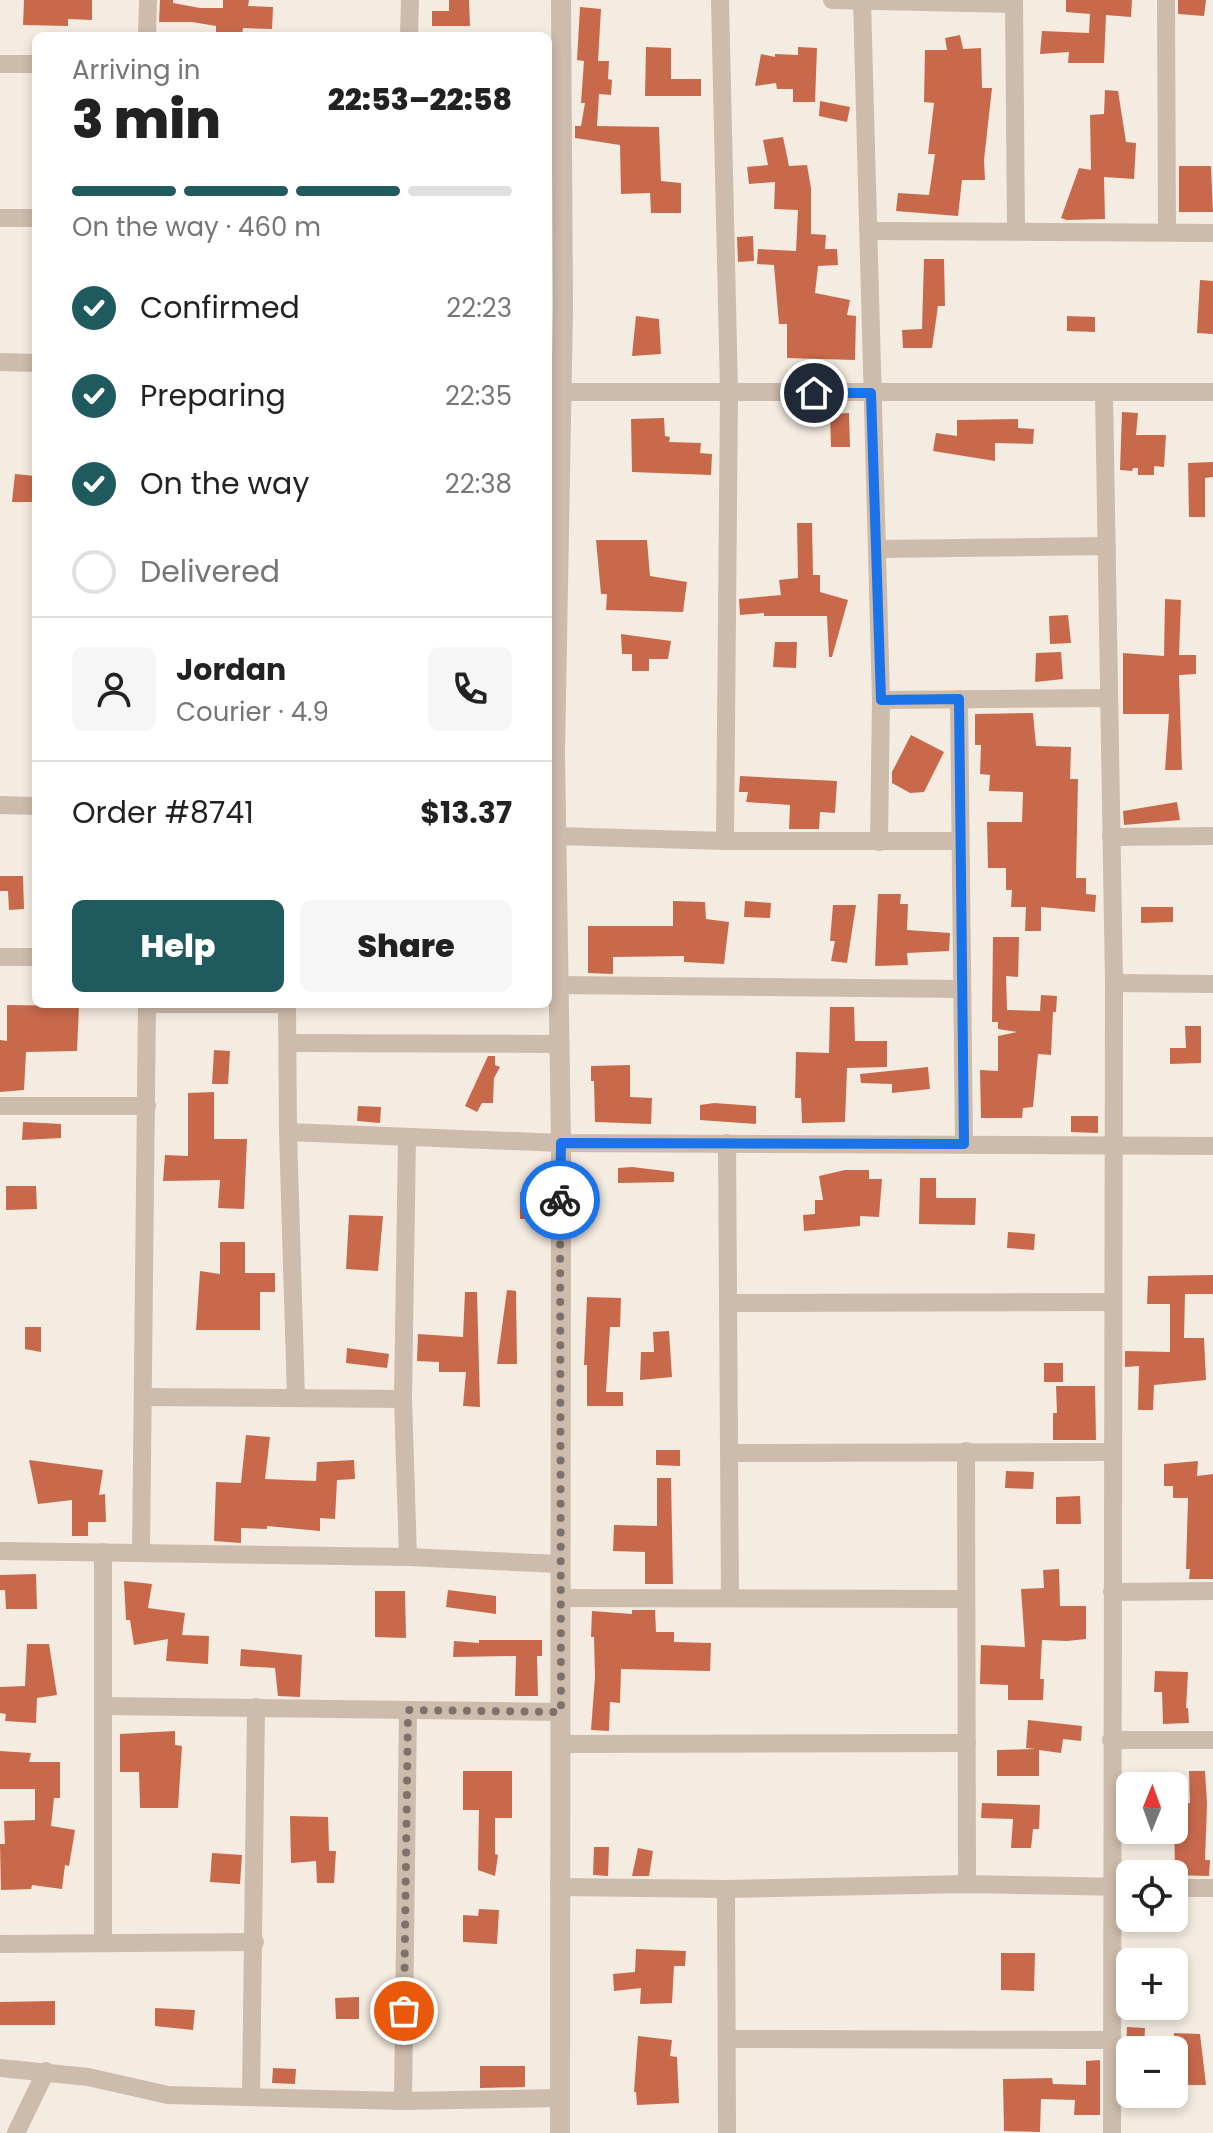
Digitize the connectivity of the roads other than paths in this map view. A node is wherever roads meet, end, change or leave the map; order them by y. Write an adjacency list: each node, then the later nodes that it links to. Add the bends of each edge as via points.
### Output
1 (148, 0): 9 (street)
2 (410, 0): 10 (street)
3 (561, 0): 13 (street)
4 (720, 0): 23 (street)
5 (832, 0): 7 (street)
6 (1166, 0): 19 (street)
7 (862, 1): 8 (street); 17 (street)
8 (1014, 2): 18 (street)
9 (147, 32)
10 (409, 32)
11 (0, 64): 12 (street)
12 (32, 64)
13 (554, 64): 14 (street)
14 (555, 212): 24 (street, via 563,307)
15 (0, 218): 16 (street)
16 (32, 218)
17 (869, 231): 18 (street); 27 (street)
18 (1016, 231): 19 (street)
19 (1167, 232): 20 (street)
20 (1213, 233)
21 (0, 362): 22 (street)
22 (32, 363)
23 (729, 391): 24 (street); 27 (street); 40 (street)
24 (561, 392): 30 (street)
25 (1104, 392): 26 (street); 27 (street); 28 (street)
26 (1213, 392)
27 (871, 393): 29 (street)
28 (1107, 546): 29 (street); 31 (street)
29 (878, 549): 33 (street)
30 (553, 606): 34 (street)
31 (1109, 698): 32 (street); 39 (street)
32 (959, 699): 33 (street); 41 (street)
33 (881, 700): 42 (street)
34 (552, 753): 37 (street)
35 (0, 805): 36 (street)
36 (32, 806)
37 (556, 836): 40 (street); 43 (street)
38 (1213, 836): 39 (street)
39 (1111, 837): 46 (street)
40 (725, 841): 42 (street)
41 (959, 841): 42 (street); 49 (street)
42 (879, 842)
43 (552, 893): 48 (street)
44 (0, 957): 45 (street)
45 (32, 957)
46 (1114, 983): 47 (street); 61 (street)
47 (1213, 984)
48 (557, 985): 49 (street); 53 (street)
49 (961, 989): 60 (street)
50 (147, 1008): 55 (street)
51 (287, 1008): 52 (street)
52 (288, 1043): 53 (street); 56 (street)
53 (559, 1044): 58 (street)
54 (0, 1106): 55 (street)
55 (147, 1106): 65 (street)
56 (288, 1132): 57 (street); 66 (street)
57 (407, 1137): 58 (street); 67 (street)
58 (561, 1143): 59 (street); 75 (street)
59 (727, 1143): 60 (street); 64 (street)
60 (964, 1144): 61 (street)
61 (1112, 1146): 62 (street); 63 (street)
62 (1213, 1146)
63 (1112, 1302): 64 (street); 69 (street)
64 (729, 1303): 70 (street)
65 (143, 1397): 66 (street); 73 (street)
66 (296, 1398): 67 (street)
67 (403, 1399): 74 (street)
68 (966, 1451): 69 (street); 70 (street); 80 (street)
69 (1112, 1452): 77 (street)
70 (730, 1453): 79 (street)
71 (0, 1551): 72 (street)
72 (103, 1552): 73 (street); 81 (street)
73 (141, 1553): 74 (street)
74 (408, 1557): 75 (street)
75 (559, 1564): 78 (street)
76 (1213, 1591): 77 (street)
77 (1112, 1592): 85 (street)
78 (560, 1598): 79 (street); 84 (street)
79 (730, 1598): 80 (street)
80 (966, 1599): 87 (street)
81 (105, 1706): 82 (street); 97 (street)
82 (256, 1707): 83 (street); 98 (street)
83 (408, 1710): 84 (street); 106 (street)
84 (561, 1712): 88 (street)
85 (1111, 1740): 86 (street); 89 (street)
86 (1213, 1740)
87 (967, 1743): 88 (street); 90 (street)
88 (561, 1744): 91 (street)
89 (1119, 1860)
90 (967, 1884): 92 (street); 95 (street)
91 (559, 1887): 95 (street); 105 (street)
92 (1116, 1887)
93 (1188, 1888): 94 (street)
94 (1213, 1888)
95 (726, 1889): 100 (street)
96 (1118, 1932): 101 (street)
97 (103, 1942): 98 (street); 99 (street)
98 (255, 1942): 104 (street)
99 (0, 1944)
100 (728, 2039): 101 (street); 109 (street)
101 (1111, 2040): 110 (street)
102 (0, 2068): 103 (street)
103 (46, 2071): 104 (street, via 168,2095); 107 (street)
104 (251, 2096): 106 (street)
105 (560, 2098): 106 (street); 108 (street)
106 (403, 2101)
107 (16, 2133)
108 (560, 2133)
109 (727, 2133)
110 (1112, 2133)

